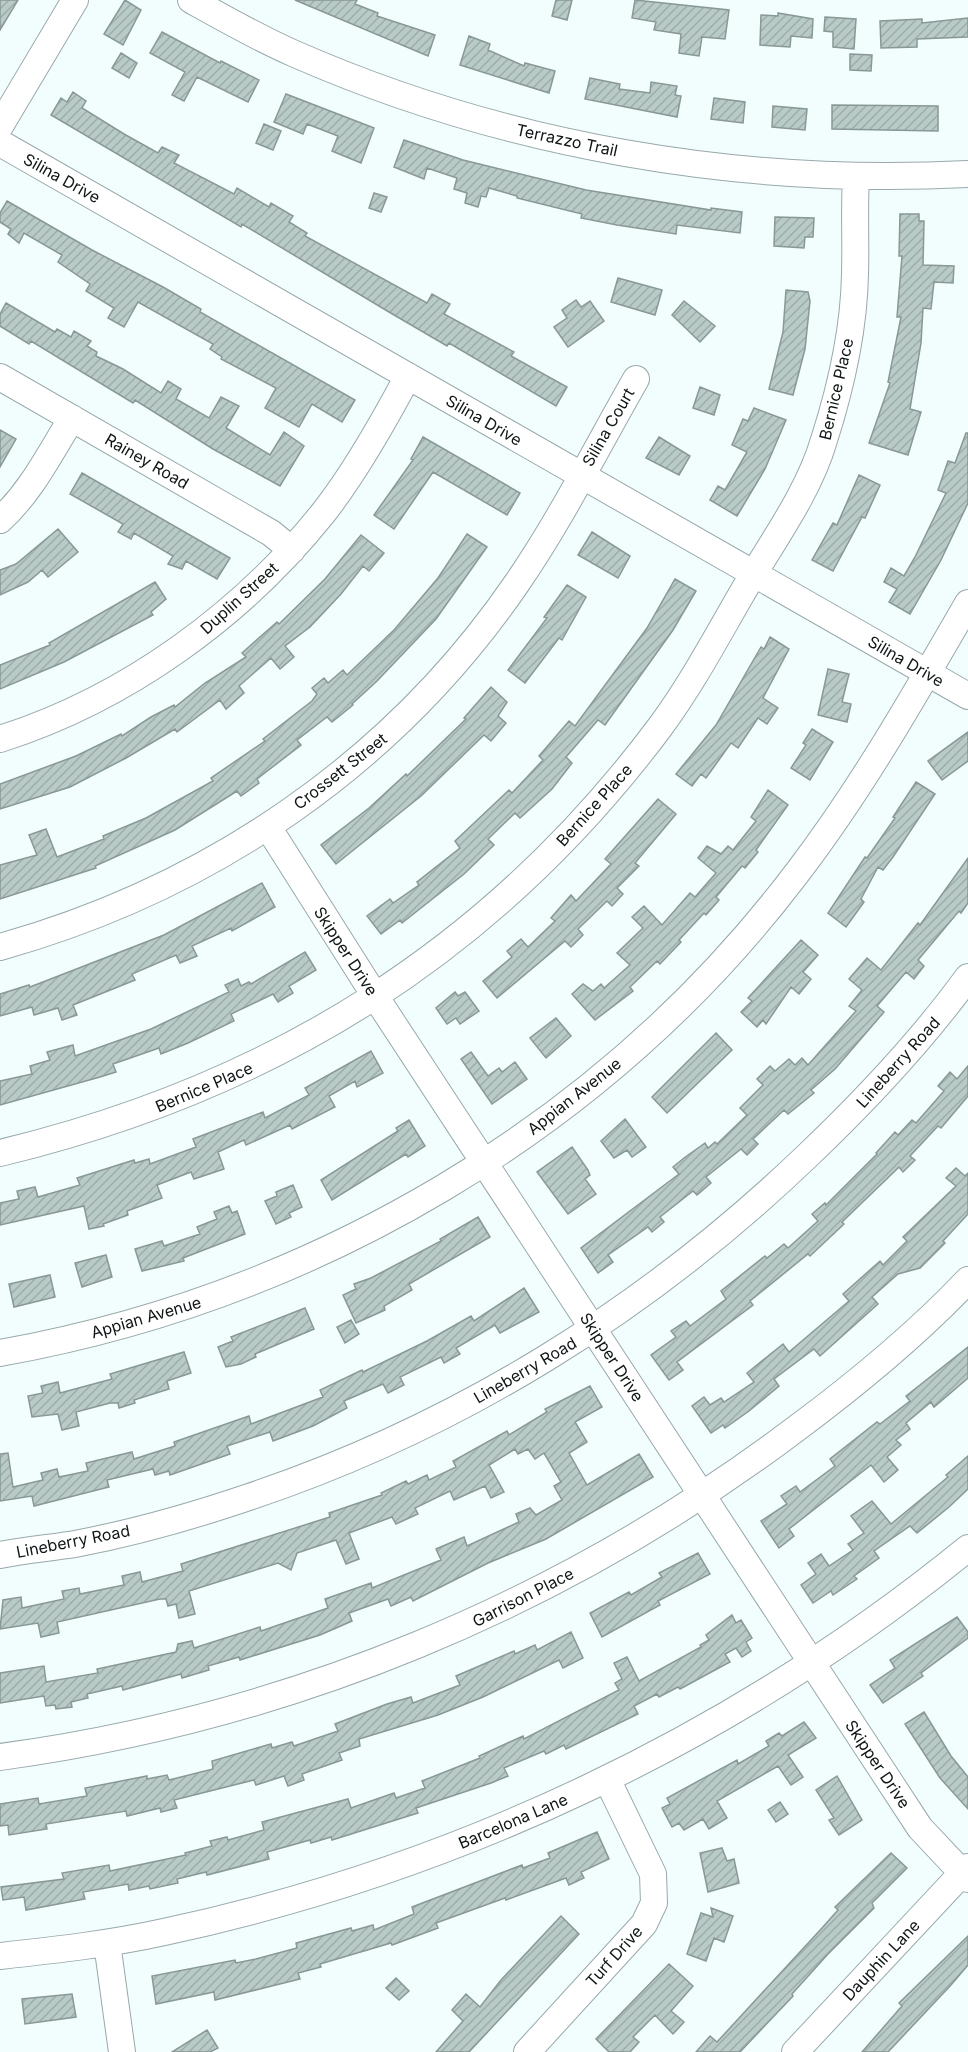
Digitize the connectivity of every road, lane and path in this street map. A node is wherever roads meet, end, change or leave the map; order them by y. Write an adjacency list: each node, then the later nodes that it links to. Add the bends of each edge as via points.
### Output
1 (75, 0): 3 (street)
2 (191, 0): 6 (street, Terrazzo Trail, via 294,54 491,123 645,157 732,168)
3 (0, 126)
4 (0, 143): 7 (street, Silina Drive)
5 (968, 174): 6 (street, Terrazzo Trail)
6 (856, 176): 14 (street, Bernice Place, via 855,276 843,370 823,444 800,494)
7 (408, 376): 11 (street, Silina Drive); 13 (street, Duplin Street, via 353,470)
8 (0, 377): 10 (street, Rainey Road)
9 (636, 379): 11 (street, Silina Court)
10 (72, 418): 12 (street, via 19,500); 13 (street, Rainey Road, via 271,532)
11 (581, 475): 14 (street, Silina Drive); 19 (street, Crossett Street, via 517,583 423,699 344,771)
12 (0, 520)
13 (292, 550): 18 (street, Duplin Street, via 248,594 165,658 109,691)
14 (753, 574): 16 (street, Silina Drive); 22 (street, Bernice Place, via 662,724 580,825 479,919)
15 (968, 603): 16 (street, Appian Avenue)
16 (927, 673): 17 (street, Silina Drive); 24 (street, Appian Avenue, via 853,797 796,875 709,977 580,1095)
17 (968, 696)
18 (0, 740)
19 (268, 826): 20 (street, Crossett Street, via 149,894); 22 (street, Skipper Drive)
20 (0, 947)
21 (968, 977): 26 (street, Lineberry Road, via 878,1087 760,1202 660,1283)
22 (375, 996): 23 (street, Bernice Place, via 264,1061 189,1095 92,1129); 24 (street, Skipper Drive)
23 (0, 1153)
24 (485, 1163): 26 (street, Skipper Drive); 27 (street, Appian Avenue, via 386,1222 254,1283 101,1331)
25 (968, 1280): 28 (street, Garrison Place, via 890,1355 769,1450)
26 (594, 1330): 28 (street, Skipper Drive); 30 (street, Lineberry Road, via 512,1380 416,1430 261,1493 76,1544)
27 (0, 1353)
28 (702, 1496): 31 (street, Skipper Drive); 32 (street, Garrison Place, via 497,1612 328,1680 182,1724 70,1748)
29 (968, 1548): 31 (street, Barcelona Lane)
30 (0, 1555)
31 (811, 1664): 33 (street, Barcelona Lane, via 765,1694); 34 (street, Skipper Drive, via 920,1828)
32 (0, 1757)
33 (607, 1779): 35 (street, Barcelona Lane, via 450,1848 370,1876 231,1915); 38 (street, Turf Drive, via 653,1874 654,1903 644,1924)
34 (966, 1873): 39 (street, Dauphin Lane)
35 (107, 1943): 36 (street, Barcelona Lane); 37 (street)
36 (0, 1956)
37 (122, 2052)
38 (527, 2052)
39 (795, 2052)

